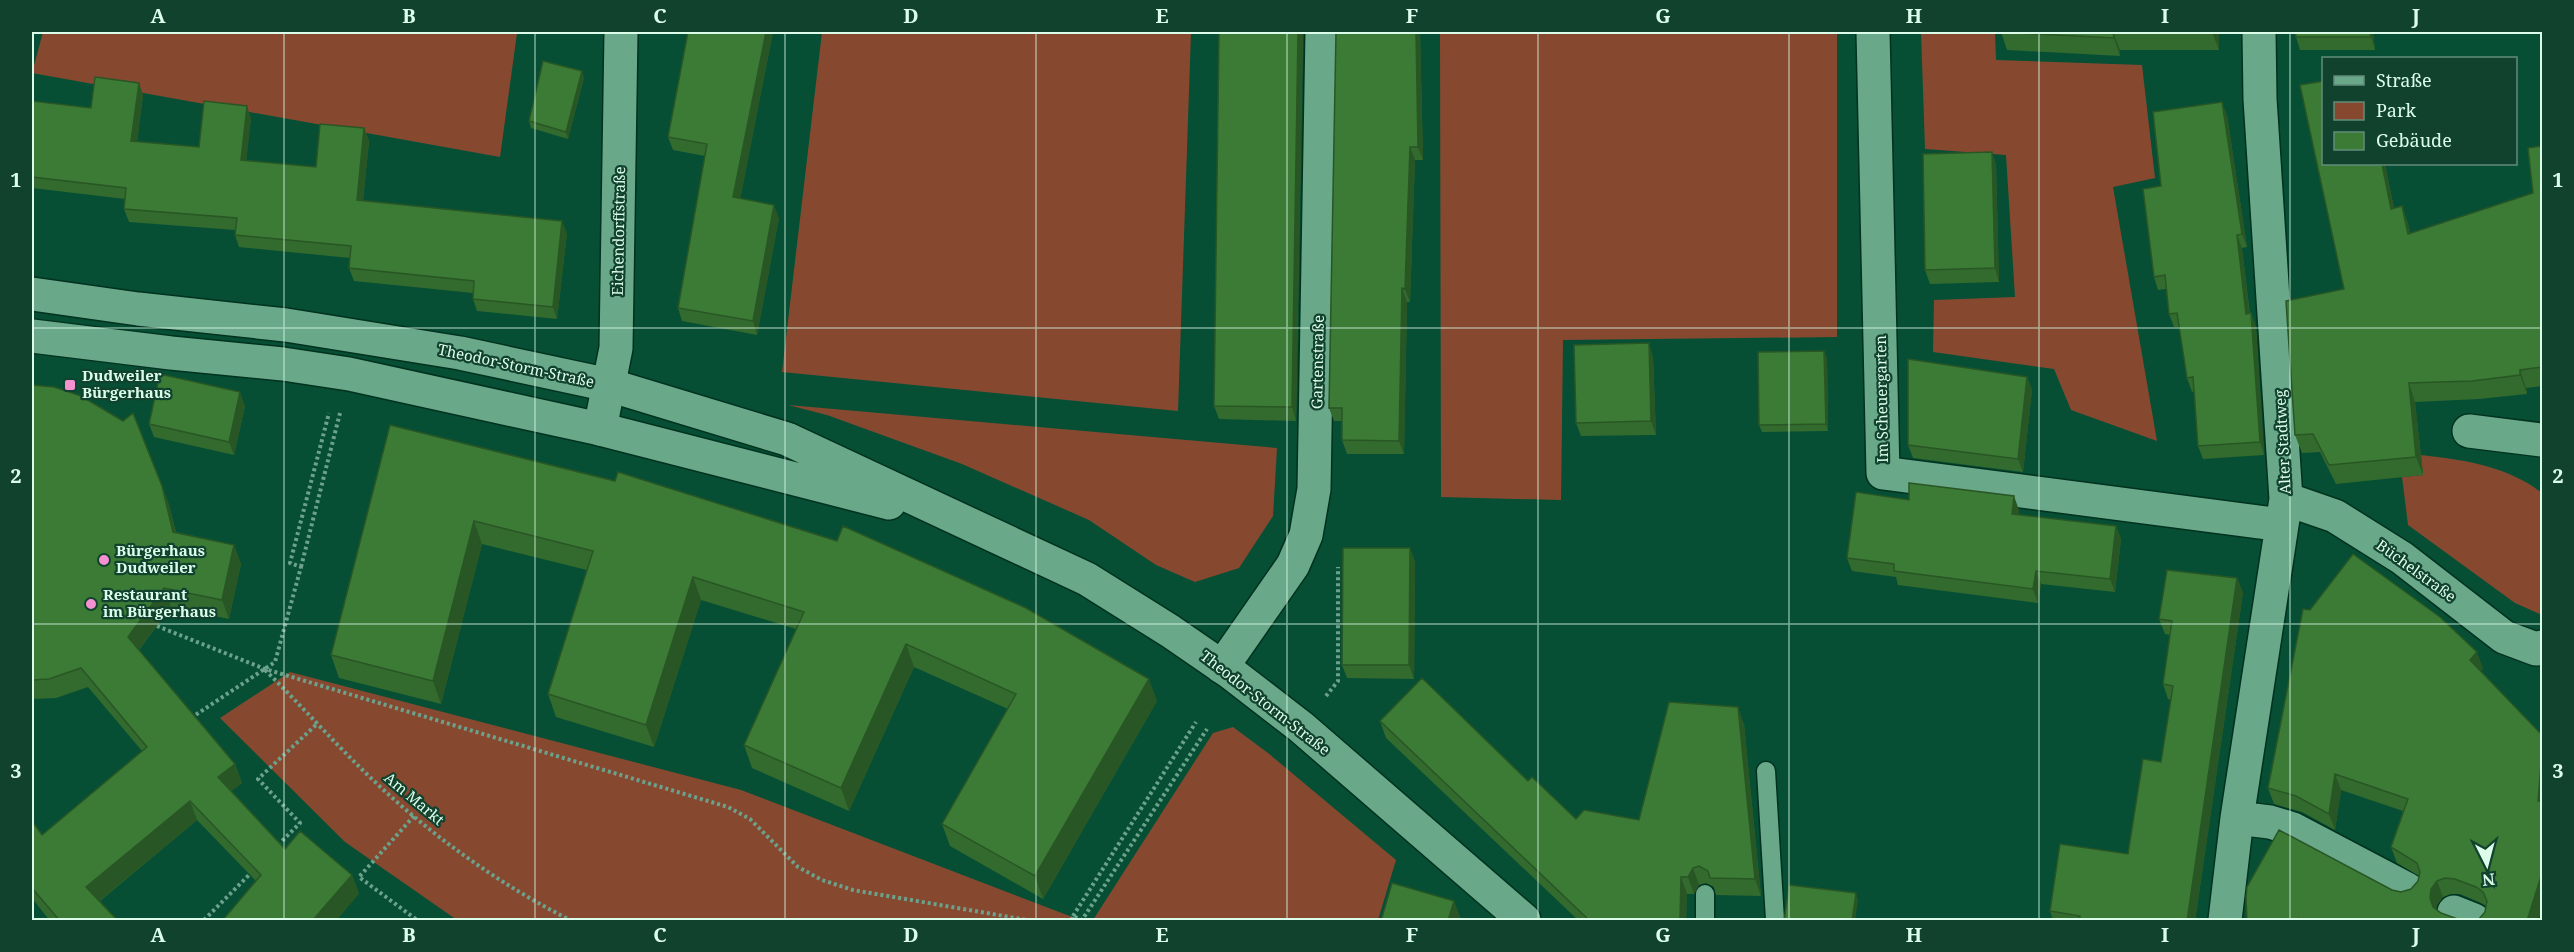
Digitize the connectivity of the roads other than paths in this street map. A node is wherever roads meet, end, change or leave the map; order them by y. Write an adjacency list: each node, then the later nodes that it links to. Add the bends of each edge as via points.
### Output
1 (621, 32): 7 (street, Eichendorffstraße, via 618,320)
2 (1322, 32): 14 (street, Gartenstraße, via 1314,489 1306,535 1293,565)
3 (1873, 32): 11 (street, Im Scheuergarten, via 1883,473)
4 (2259, 32): 11 (street, Alter Stadtweg)
5 (32, 294): 7 (street, Theodor-Storm-Straße, via 317,330 460,353)
6 (32, 336): 8 (street, Theodor-Storm-Straße, via 349,374)
7 (609, 385): 8 (street, Eichendorffstraße); 12 (street, Theodor-Storm-Straße, via 787,439)
8 (600, 429): 12 (street, Theodor-Storm-Straße)
9 (2469, 431): 10 (street)
10 (2542, 440)
11 (2284, 512): 13 (street, Büchelstraße, via 2335,516 2402,558 2504,637 2536,649); 16 (street, Alter Stadtweg)
12 (978, 527): 14 (street, Theodor-Storm-Straße, via 1087,579)
13 (2542, 647)
14 (1222, 667): 19 (street, Theodor-Storm-Straße, via 1301,727)
15 (1766, 771): 21 (lane)
16 (2237, 818): 17 (street, via 2293,829); 22 (street, Alter Stadtweg)
17 (2406, 889)
18 (1705, 894): 20 (lane)
19 (1524, 921)
20 (1705, 921)
21 (1775, 921)
22 (2225, 921)

